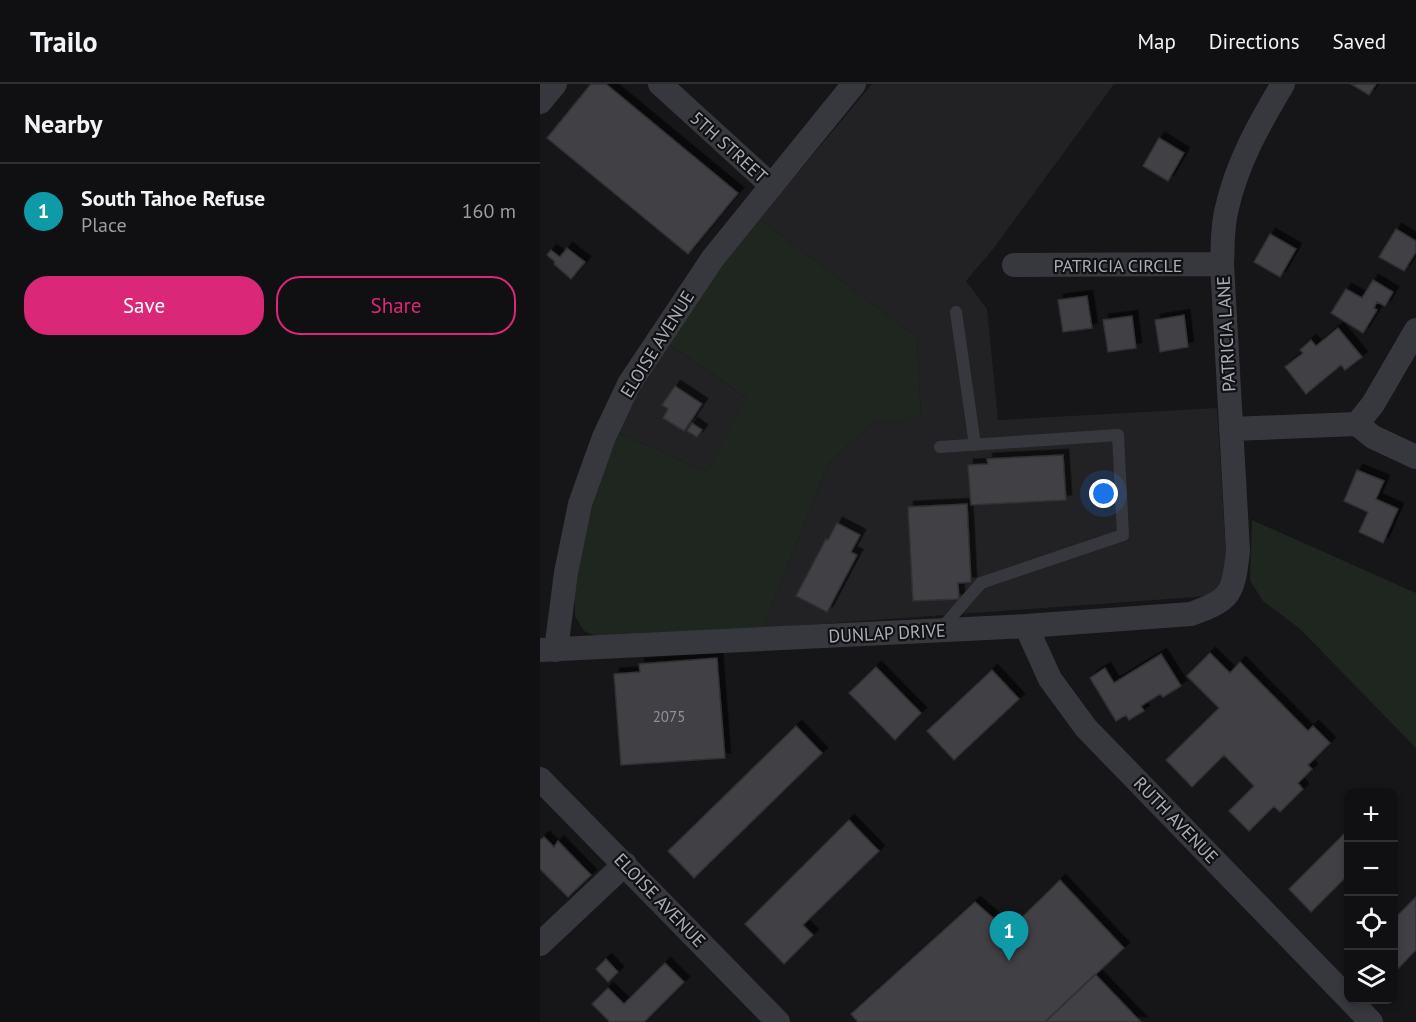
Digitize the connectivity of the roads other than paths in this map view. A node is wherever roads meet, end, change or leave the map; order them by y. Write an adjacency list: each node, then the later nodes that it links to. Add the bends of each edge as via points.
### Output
1 (555, 84): 5 (street)
2 (660, 84): 6 (street, 5TH STREET)
3 (854, 84): 6 (street, ELOISE AVENUE)
4 (1283, 84): 7 (street, PATRICIA LANE, via 1239,165 1226,210)
5 (540, 102)
6 (772, 186): 19 (street, ELOISE AVENUE, via 713,258 629,384 604,437 580,504)
7 (1222, 264): 8 (street, PATRICIA CIRCLE); 12 (street, PATRICIA LANE)
8 (1014, 265)
9 (956, 312): 13 (lane)
10 (1416, 330): 11 (street)
11 (1357, 424): 12 (street); 15 (street, via 1373,437)
12 (1231, 429): 16 (street, PATRICIA LANE, via 1238,551)
13 (975, 445): 14 (lane); 18 (lane, via 1118,435 1124,535 981,583)
14 (940, 447)
15 (1416, 457)
16 (1229, 595): 17 (street, DUNLAP DRIVE, via 1191,614)
17 (1026, 626): 18 (street, DUNLAP DRIVE); 23 (street, RUTH AVENUE, via 1050,679 1086,728)
18 (940, 630): 19 (street, DUNLAP DRIVE)
19 (548, 650)
20 (540, 779): 21 (street, ELOISE AVENUE)
21 (625, 864): 22 (street); 25 (street, ELOISE AVENUE)
22 (540, 945)
23 (1344, 994)
24 (1354, 1004): 26 (street, RUTH AVENUE)
25 (778, 1022)
26 (1371, 1022)

